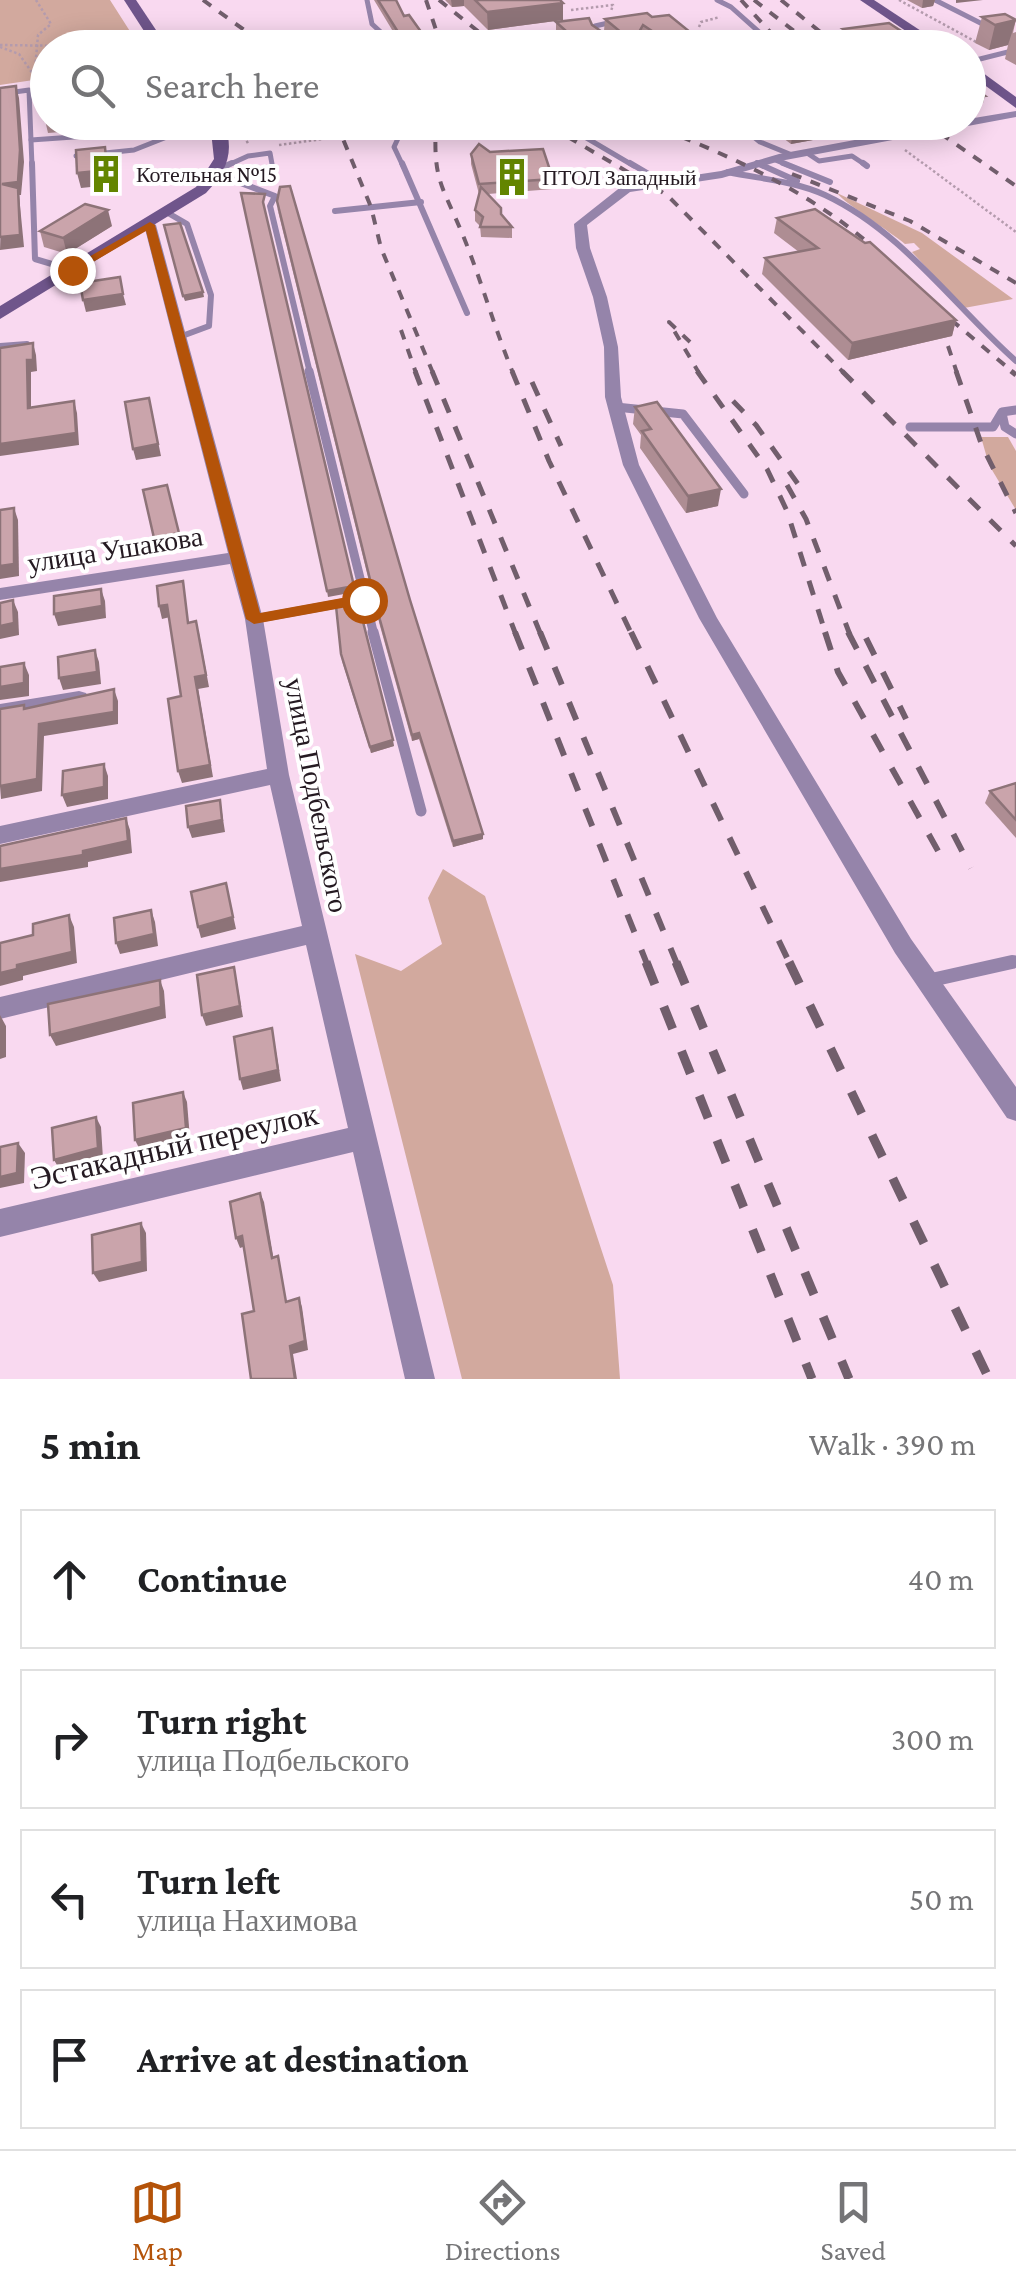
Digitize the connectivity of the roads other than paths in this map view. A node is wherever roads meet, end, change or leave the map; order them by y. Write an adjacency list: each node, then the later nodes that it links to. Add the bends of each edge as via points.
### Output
1 (130, 0): 7 (street)
2 (367, 0): 8 (lane)
3 (866, 0): 11 (street)
4 (935, 0): 13 (lane)
5 (721, 2): 10 (lane)
6 (622, 20): 9 (lane)
7 (149, 30)
8 (378, 30)
9 (595, 30)
10 (755, 30)
11 (912, 30)
12 (1016, 33): 13 (lane)
13 (1005, 35): 14 (lane)
14 (1016, 41)
15 (1016, 50): 16 (lane)
16 (986, 58)
17 (986, 79): 19 (street)
18 (0, 94): 21 (lane, via 29,90)
19 (1016, 104)
20 (1016, 114): 22 (street)
21 (30, 115)
22 (986, 120)
23 (31, 140): 42 (lane, via 35,259)
24 (158, 140): 30 (lane, via 134,150)
25 (220, 140): 34 (street, via 225,156)
26 (397, 140): 39 (lane, via 394,147)
27 (589, 140): 37 (lane)
28 (758, 140): 31 (lane)
29 (849, 140): 31 (street)
30 (76, 156)
31 (782, 158): 33 (lane, via 852,156); 35 (street); 36 (lane); 38 (lane)
32 (272, 164): 34 (lane, via 270,153 248,156)
33 (867, 166)
34 (218, 172): 41 (street); 57 (lane, via 275,196 270,206)
35 (728, 172): 37 (street); 38 (lane)
36 (830, 182)
37 (664, 183): 49 (street, via 619,192 580,224 611,347)
38 (822, 194): 48 (lane, via 876,226)
39 (420, 202): 40 (lane); 43 (lane)
40 (335, 211)
41 (158, 219): 42 (street); 45 (street, улица Подбельского); 45 (lane, via 187,224 211,295 208,326)
42 (72, 270): 44 (street)
43 (467, 313)
44 (0, 314)
45 (182, 336): 55 (street, улица Подбельского)
46 (27, 344): 47 (lane)
47 (0, 346)
48 (1016, 362)
49 (616, 407): 54 (lane, via 683,414); 66 (street, via 632,465 708,618)
50 (1016, 410): 51 (lane)
51 (1002, 412): 52 (lane, via 993,427); 53 (lane, via 1005,427)
52 (910, 427)
53 (1016, 434)
54 (744, 494)
55 (239, 558): 56 (street, улица Ушакова); 58 (street, улица Подбельского)
56 (0, 594)
57 (364, 600): 58 (lane); 62 (lane)
58 (254, 619): 61 (street, улица Подбельского)
59 (106, 694): 60 (street)
60 (0, 712)
61 (278, 775): 63 (street); 64 (street, улица Подбельского)
62 (421, 811)
63 (0, 834)
64 (313, 934): 67 (street); 69 (street, улица Подбельского)
65 (1016, 961): 66 (lane)
66 (926, 982): 68 (street)
67 (0, 1008)
68 (1016, 1109)
69 (364, 1138): 70 (street, Эстакадный переулок); 71 (street, улица Подбельского)
70 (0, 1223)
71 (420, 1379)

